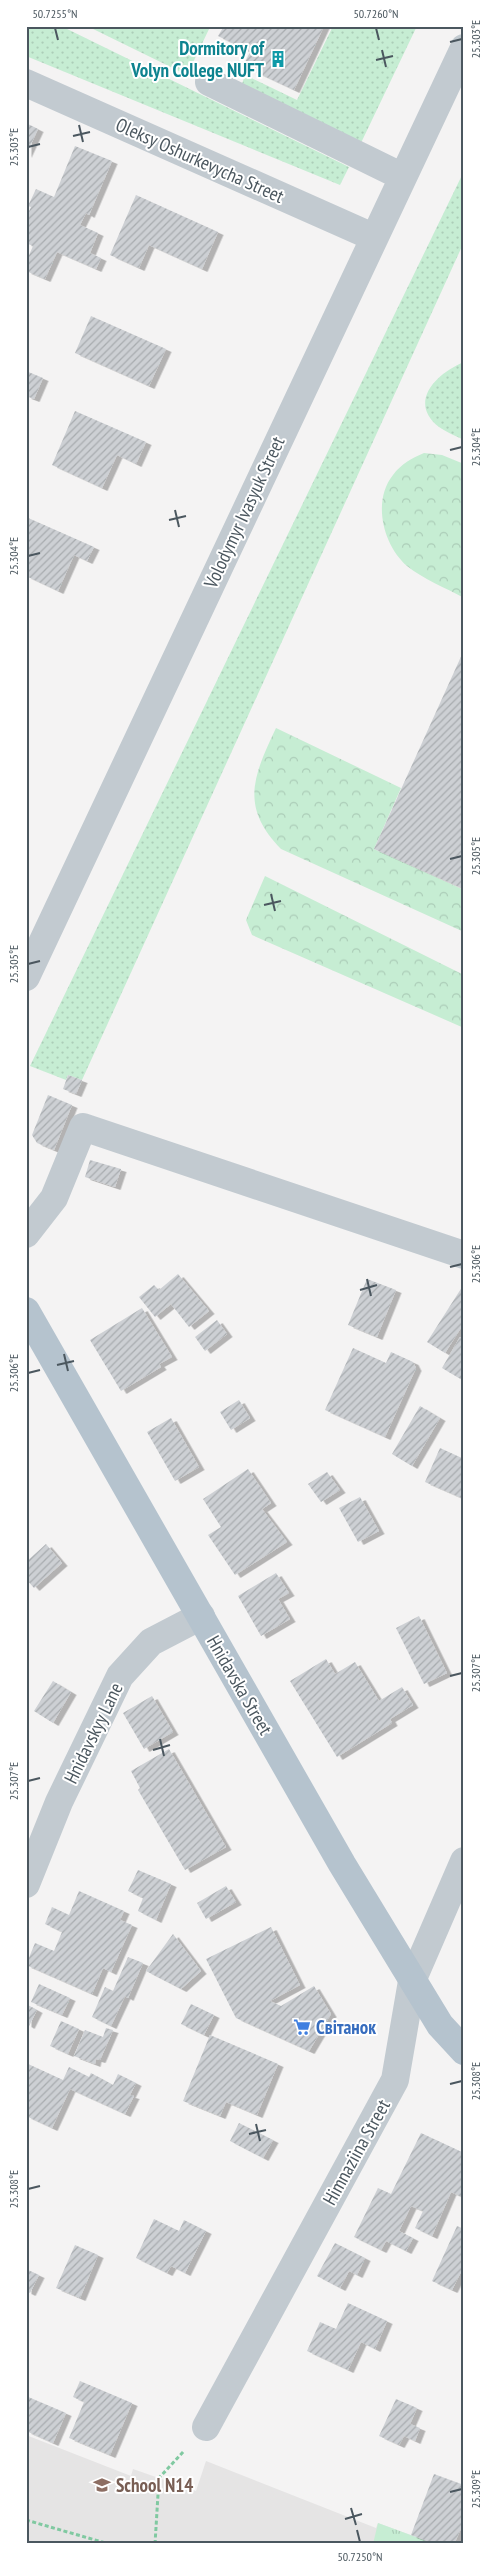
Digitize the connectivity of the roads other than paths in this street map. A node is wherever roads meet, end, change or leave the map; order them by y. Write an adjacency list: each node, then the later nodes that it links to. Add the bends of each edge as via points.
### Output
1 (464, 48): 4 (street, Volodymyr Ivasyuk Street)
2 (209, 82): 4 (street)
3 (26, 83): 5 (street, Oleksy Oshurkevycha Street)
4 (403, 177): 5 (street, Volodymyr Ivasyuk Street)
5 (373, 237): 6 (street, Volodymyr Ivasyuk Street)
6 (26, 977)
7 (26, 1234): 8 (street, via 54,1198 83,1128)
8 (464, 1255)
9 (26, 1311): 10 (main road, Hnidavska Street)
10 (201, 1616): 12 (street, Hnidavskyy Lane, via 151,1642 120,1676 59,1802); 13 (main road, Hnidavska Street)
11 (464, 1862): 13 (street, Himnaziina Street)
12 (26, 1884)
13 (412, 1981): 14 (main road, Hnidavska Street, via 440,2025); 15 (street, Himnaziina Street, via 395,2080)
14 (464, 2051)
15 (206, 2427)

